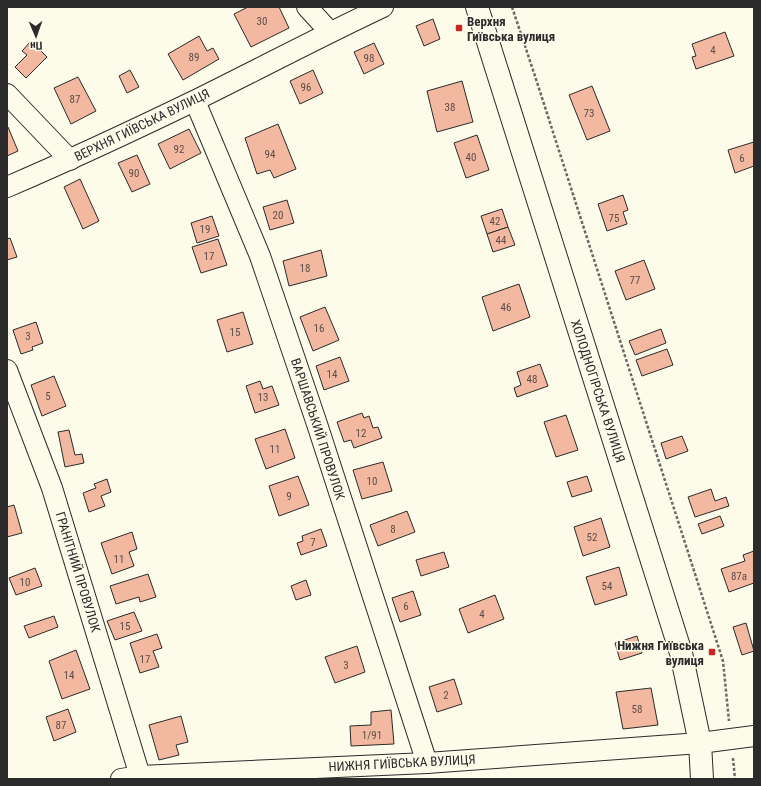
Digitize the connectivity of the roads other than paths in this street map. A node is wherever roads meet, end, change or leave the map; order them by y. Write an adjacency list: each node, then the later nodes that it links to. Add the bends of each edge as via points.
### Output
1 (307, 7): 4 (street)
2 (383, 7): 4 (street, ВЕРХНЯ ГИЇВСЬКА ВУЛИЦЯ)
3 (477, 7): 11 (main road, ХОЛОДНОГІРСЬКА ВУЛИЦЯ, via 681,653)
4 (330, 32): 6 (street, ВЕРХНЯ ГИЇВСЬКА ВУЛИЦЯ)
5 (7, 94): 7 (street)
6 (195, 101): 7 (street, ВЕРХНЯ ГИЇВСЬКА ВУЛИЦЯ); 12 (street, ВАРШАВСЬКИЙ ПРОВУЛОК, via 260,256)
7 (70, 160): 8 (street, ВЕРХНЯ ГИЇВСЬКА ВУЛИЦЯ)
8 (7, 187)
9 (7, 370): 13 (street, ГРАНІТНИЙ ПРОВУЛОК, via 52,488)
10 (754, 736): 11 (street, НИЖНЯ ГИЇВСЬКА ВУЛИЦЯ)
11 (700, 743): 12 (street, НИЖНЯ ГИЇВСЬКА ВУЛИЦЯ); 15 (main road, ХОЛОДНОГІРСЬКА ВУЛИЦЯ)
12 (426, 763): 13 (street, НИЖНЯ ГИЇВСЬКА ВУЛИЦЯ)
13 (140, 776): 14 (street, НИЖНЯ ГИЇВСЬКА ВУЛИЦЯ)
14 (121, 779)
15 (702, 779)

